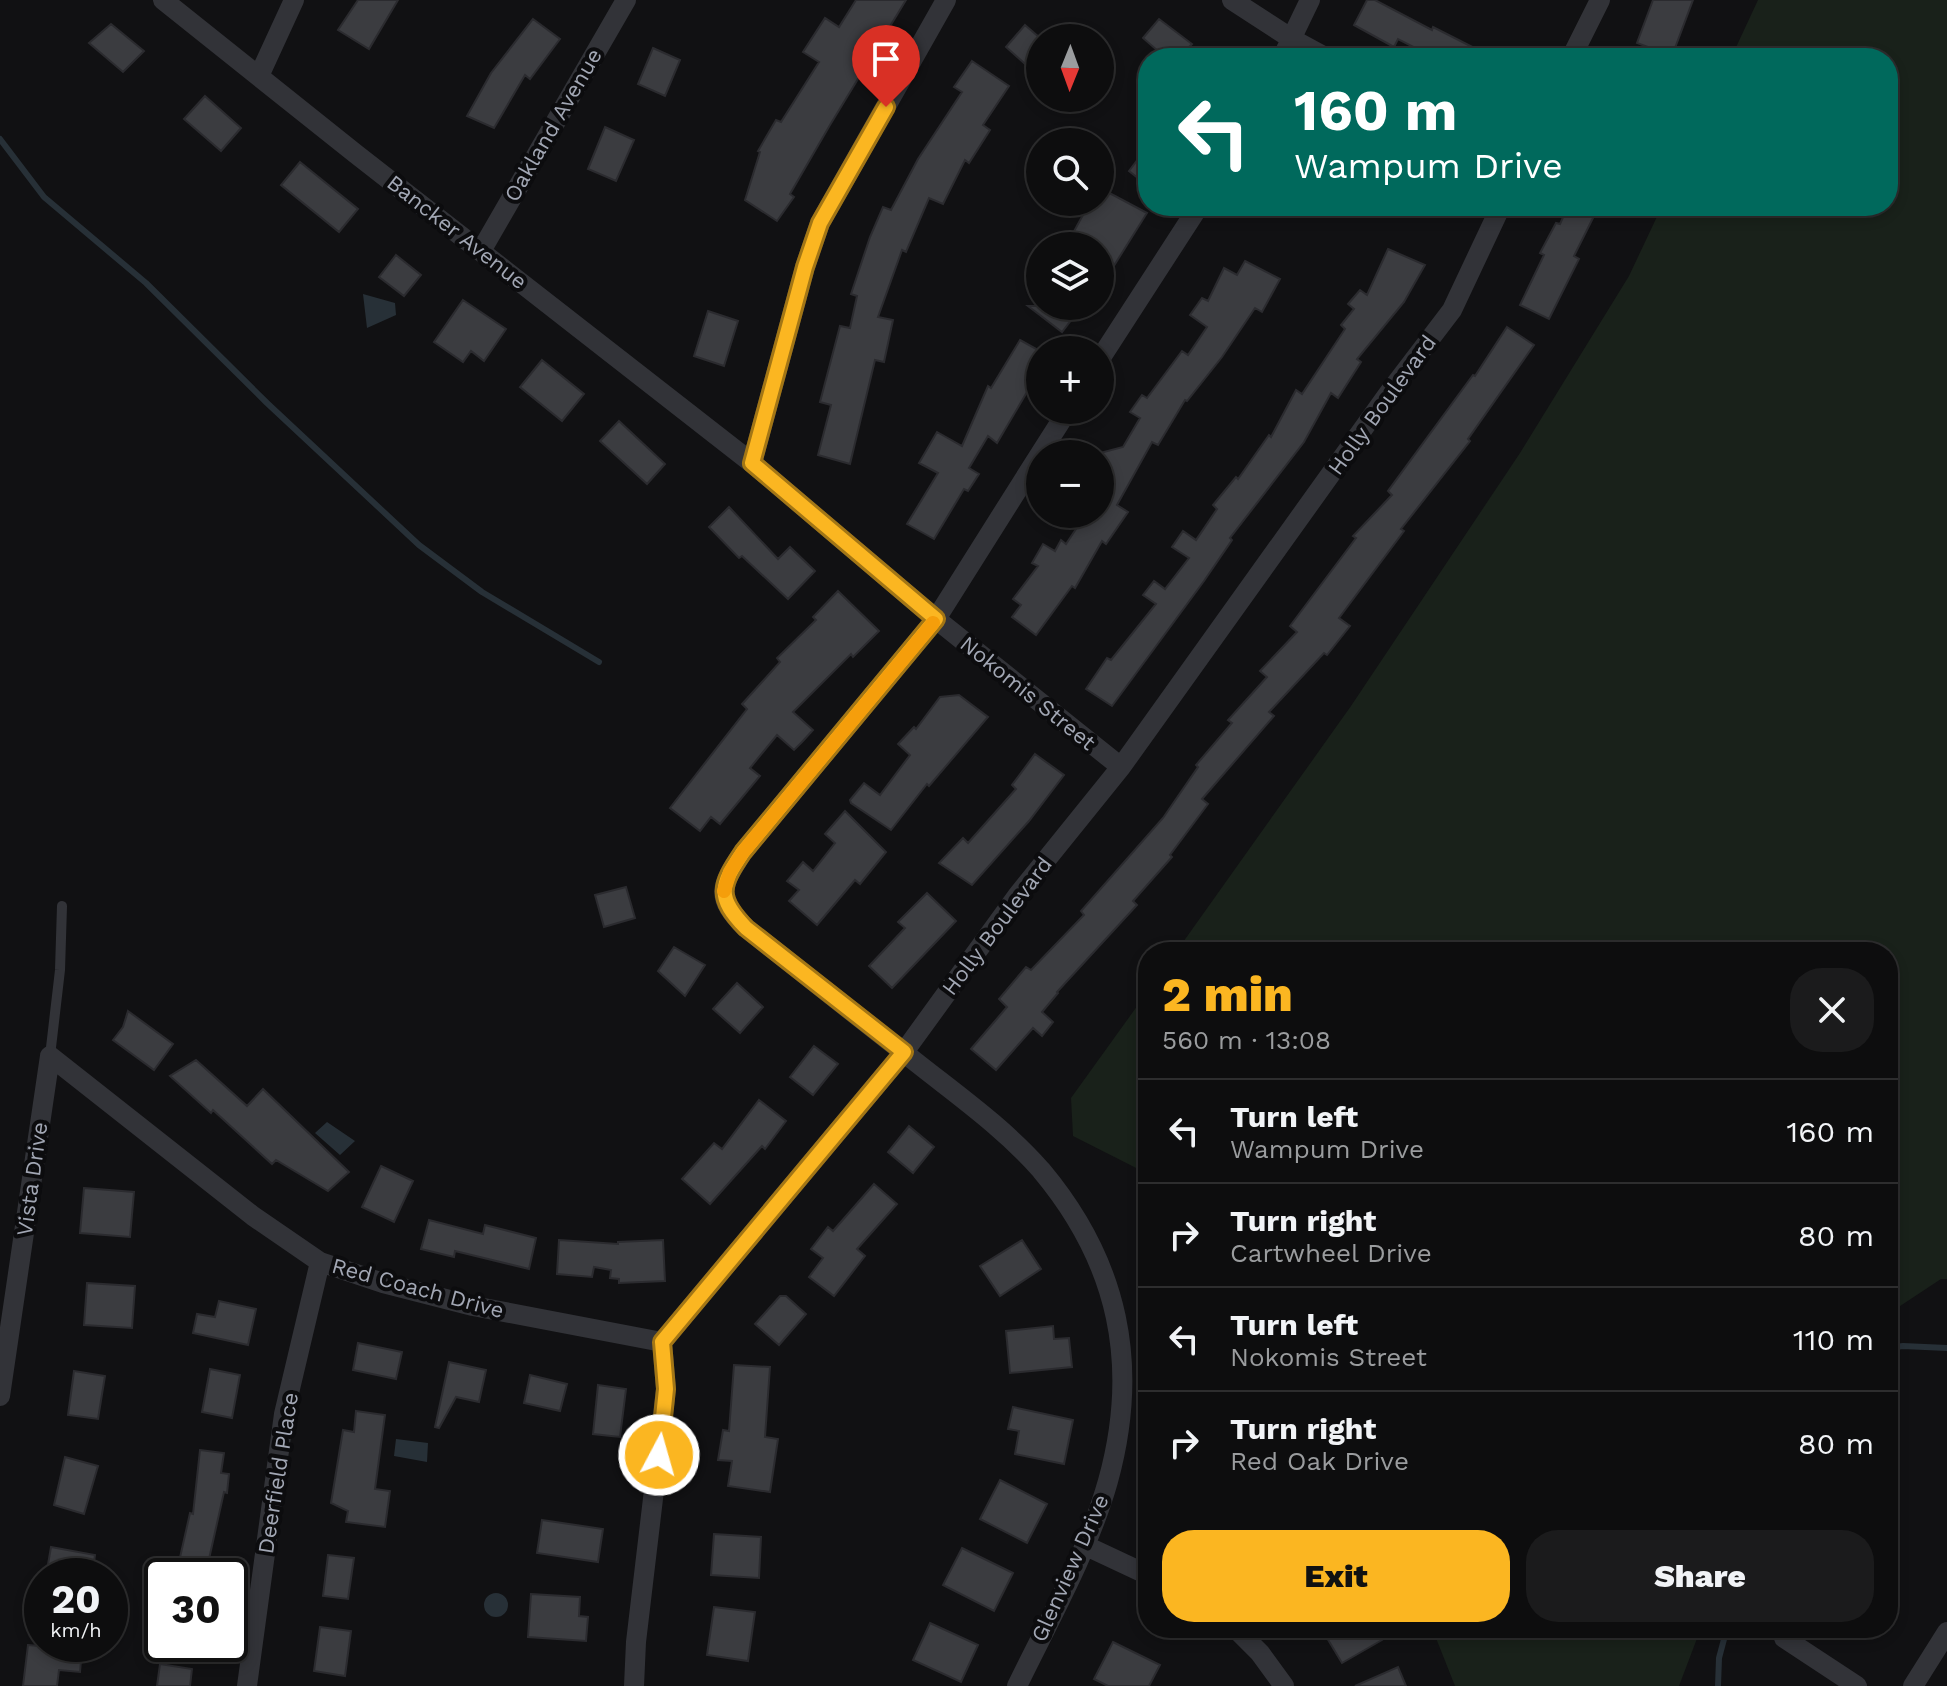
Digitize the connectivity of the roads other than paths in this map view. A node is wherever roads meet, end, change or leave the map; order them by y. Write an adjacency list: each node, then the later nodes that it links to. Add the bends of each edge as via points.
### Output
1 (163, 0): 12 (street, Bancker Avenue)
2 (294, 0): 12 (street)
3 (626, 0): 15 (street, Oakland Avenue)
4 (946, 0): 17 (street, via 820,223)
5 (1232, 0): 8 (street)
6 (1310, 0): 8 (street)
7 (1600, 0): 11 (street)
8 (1292, 39): 9 (street); 10 (street)
9 (1287, 48)
10 (1309, 48)
11 (1576, 48)
12 (259, 76): 15 (street, Bancker Avenue)
13 (1193, 216): 16 (street)
14 (1496, 216): 20 (street, Holly Boulevard, via 1452,310)
15 (481, 251): 17 (street, Bancker Avenue)
16 (1114, 337)
17 (752, 463): 19 (street, Nokomis Street)
18 (1026, 476): 19 (street)
19 (936, 619): 20 (street, Nokomis Street); 22 (street, Glenview Drive, via 743,852 724,890 728,909 746,928)
20 (1121, 767): 22 (street, Holly Boulevard, via 1036,872)
21 (62, 906): 23 (lane)
22 (904, 1052): 25 (street, Holly Boulevard); 27 (street, Glenview Drive, via 1000,1129 1041,1171 1098,1256 1123,1354 1124,1400 1108,1482)
23 (50, 1056): 24 (street, Red Coach Drive, via 253,1216); 26 (street, Vista Drive)
24 (320, 1262): 25 (street, Red Coach Drive, via 473,1306); 32 (street, Deerfield Place, via 284,1414)
25 (662, 1342): 33 (street, via 666,1389)
26 (0, 1396)
27 (1084, 1545): 28 (street); 34 (street, Glenview Drive)
28 (1138, 1570)
29 (1947, 1632): 37 (street)
30 (1245, 1638): 35 (street)
31 (1784, 1638): 36 (street)
32 (247, 1686)
33 (634, 1686)
34 (1017, 1686)
35 (1284, 1686)
36 (1857, 1686)
37 (1913, 1686)

